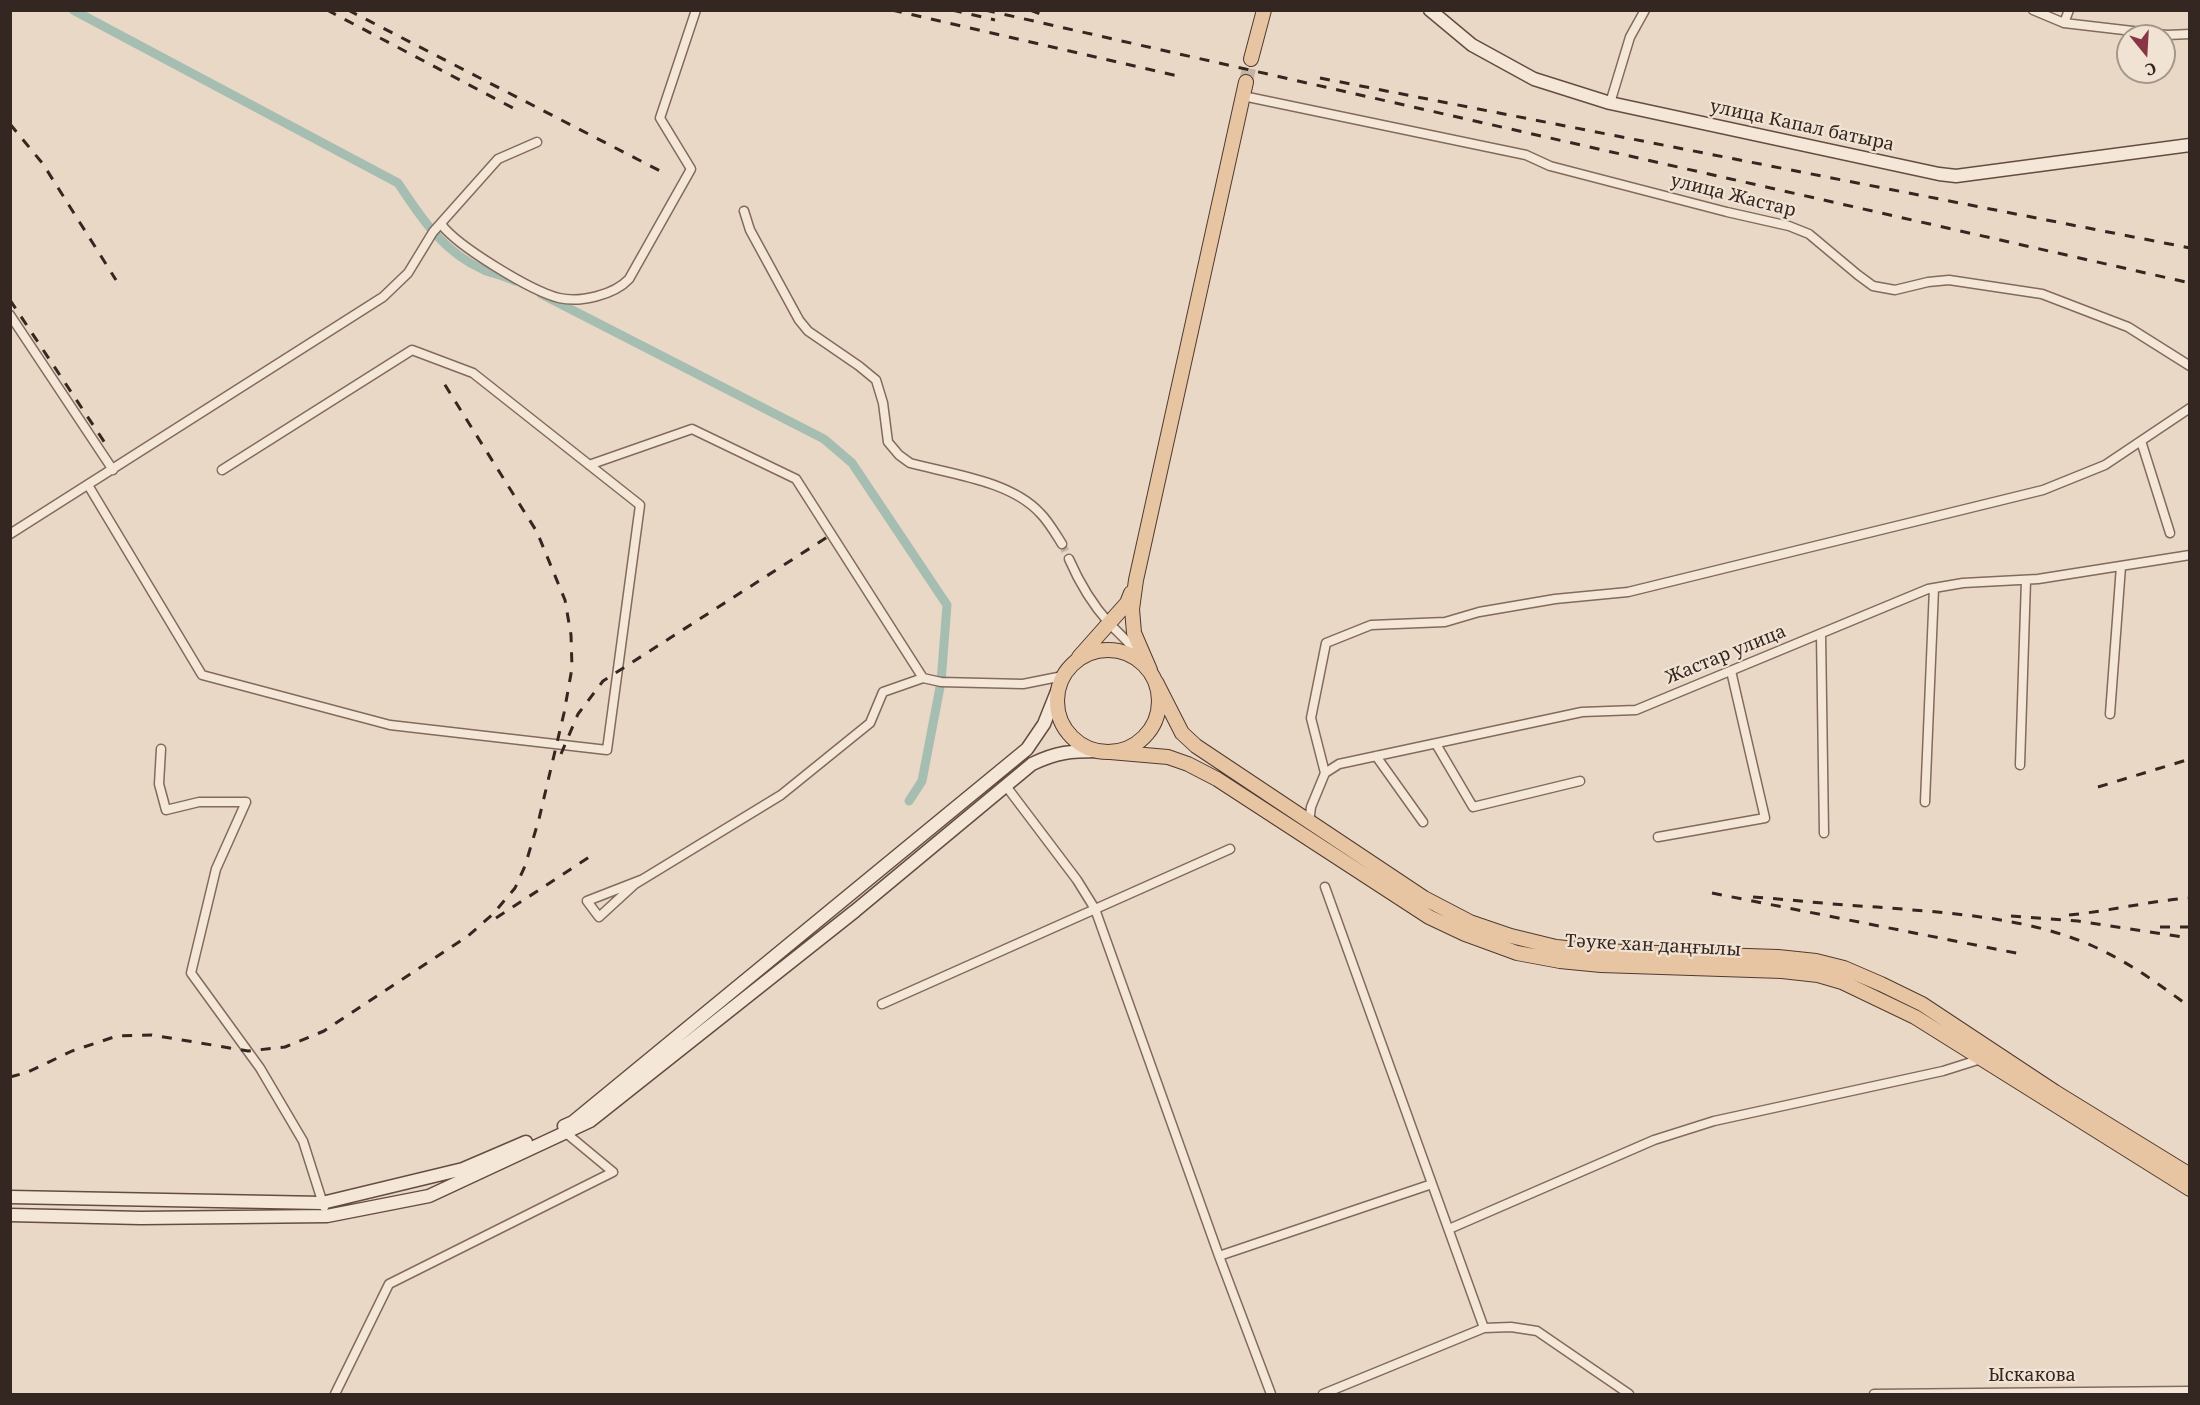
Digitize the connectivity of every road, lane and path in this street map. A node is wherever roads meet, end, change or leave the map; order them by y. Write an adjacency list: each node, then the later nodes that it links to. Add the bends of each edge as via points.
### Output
1 (1263, 10): 9 (main road)
2 (1430, 10): 11 (main road, улица Капал батыра, via 1472,45 1534,79)
3 (1645, 10): 11 (street, via 1630,37)
4 (2033, 10): 7 (street)
5 (2069, 10): 7 (street)
6 (693, 11): 15 (street, via 660,118 691,169 623,286 589,297 559,298 501,270 448,234)
7 (2064, 23): 8 (street)
8 (2190, 34)
9 (1251, 59)
10 (1244, 89): 17 (street, улица Жастар, via 1526,154 1550,166 1789,226 1809,234 1874,286 1895,290 1949,280 2042,294 2128,327); 31 (main road)
11 (1610, 103): 13 (main road, улица Капал батыра, via 1956,176)
12 (537, 142): 15 (street, via 498,159)
13 (2190, 145)
14 (744, 211): 26 (street, via 750,230 808,331 876,380 888,442 899,455 910,463 999,487 1025,500)
15 (441, 224): 21 (street, via 408,273 384,297)
16 (10, 315): 21 (street)
17 (2190, 366)
18 (2190, 408): 19 (street)
19 (2141, 441): 24 (street); 47 (street, via 2105,465 2043,490 1628,592 1555,599 1444,622 1371,625 1326,643 1311,718)
20 (589, 465): 22 (street, via 474,373 412,350); 23 (street, via 640,505 607,750 390,725 202,675); 38 (street, via 692,429 796,479)
21 (113, 470): 23 (street)
22 (222, 470)
23 (88, 485): 25 (street)
24 (2170, 533)
25 (10, 534)
26 (1062, 544)
27 (2190, 555): 29 (street, Жастар улица)
28 (1069, 559): 33 (street, via 1079,583)
29 (2121, 566): 30 (street, Жастар улица); 40 (street)
30 (2026, 579): 32 (street, Жастар улица); 45 (street)
31 (1136, 580): 33 (main road, via 1127,603); 37 (main road, Тәуке хан даңғылы, via 1134,633)
32 (1934, 588): 34 (street, Жастар улица); 51 (street)
33 (1109, 623): 35 (main road); 37 (street, via 1133,647)
34 (1821, 634): 36 (street, Жастар улица); 54 (street)
35 (1073, 664): 37 (main road, via 1087,654 1122,651 1137,658); 39 (main road)
36 (1731, 671): 41 (street, Жастар улица, via 1636,710 1582,712); 55 (street, via 1765,818)
37 (1150, 672): 43 (main road, via 1160,701 1156,720 1145,737 1129,748); 46 (main road, Тәуке хан даңғылы, via 1182,732)
38 (923, 678): 39 (street, via 941,682); 57 (street, via 883,692 870,723 782,795)
39 (1061, 683): 43 (main road, via 1058,710 1065,729 1079,743); 70 (main road, via 1044,724 1027,749 573,1122 463,1169)
40 (2110, 714)
41 (1436, 744): 44 (street, Жастар улица); 49 (street, via 1473,807)
42 (160, 749): 70 (street, via 159,784 166,810 199,802 246,802 216,869 191,973 260,1068 303,1141)
43 (1104, 752): 48 (main road, Тәуке хан даңғылы, via 1167,757); 50 (main road, via 1070,750 1050,756 1032,764)
44 (1376, 756): 47 (street, Жастар улица, via 1339,764); 52 (street)
45 (2020, 765)
46 (1226, 766): 48 (main road); 53 (main road, Тәуке хан даңғылы)
47 (1325, 773): 53 (street)
48 (1217, 779): 62 (main road, Тәуке хан даңғылы, via 1429,917 1517,953 1601,965 1782,970 1818,975 1842,982)
49 (1580, 781)
50 (1006, 786): 59 (street); 65 (main road, via 600,1114)
51 (1925, 802)
52 (1423, 822)
53 (1309, 823): 61 (main road, Тәуке хан даңғылы, via 1424,898 1470,922 1511,936 1556,947 1597,951 1816,961 1844,968)
54 (1824, 833)
55 (1658, 837)
56 (1230, 849): 59 (street)
57 (641, 880): 57 (street, via 599,917 587,901 619,888)
58 (1325, 887): 67 (street)
59 (1095, 909): 60 (street); 74 (street)
60 (882, 1004)
61 (1922, 1004): 62 (main road); 64 (main road, Тәуке хан даңғылы)
62 (1915, 1017): 63 (main road, Тәуке хан даңғылы)
63 (1981, 1059): 64 (main road, Тәуке хан даңғылы); 73 (street, via 1943,1071 1714,1121 1654,1140)
64 (2052, 1097): 66 (main road, Тәуке хан даңғылы); 68 (main road, Тәуке хан даңғылы)
65 (566, 1133): 72 (main road, via 429,1196); 79 (street, via 613,1172 389,1284)
66 (2190, 1175)
67 (1432, 1184): 73 (street); 74 (street)
68 (2190, 1189)
69 (10, 1197): 70 (main road)
70 (322, 1203): 72 (street)
71 (10, 1215): 72 (main road)
72 (327, 1216)
73 (1449, 1229): 75 (street)
74 (1219, 1256): 80 (street)
75 (1484, 1328): 81 (street); 82 (street, via 1537,1331)
76 (2190, 1391): 77 (street, Ыскакова)
77 (2017, 1393): 78 (street, Ыскакова)
78 (1889, 1394): 83 (street, Ыскакова)
79 (335, 1395)
80 (1271, 1395)
81 (1323, 1395)
82 (1629, 1395)
83 (1874, 1395)

